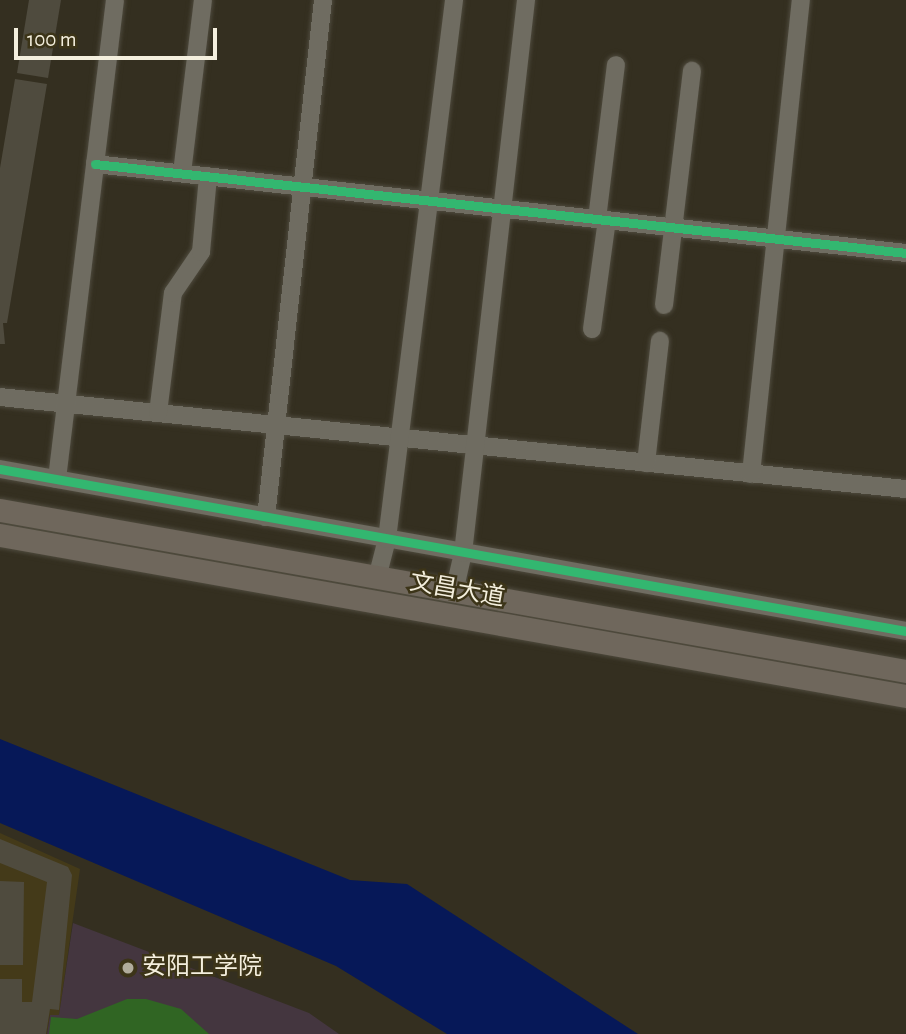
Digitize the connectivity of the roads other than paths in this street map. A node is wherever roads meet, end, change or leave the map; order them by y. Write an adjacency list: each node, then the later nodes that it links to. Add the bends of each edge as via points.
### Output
1 (115, 0): 9 (street)
2 (203, 0): 10 (street)
3 (323, 0): 12 (street)
4 (454, 0): 13 (street)
5 (526, 0): 14 (street)
6 (801, 0): 17 (street)
7 (616, 65): 15 (street)
8 (692, 71): 16 (street)
9 (95, 164): 10 (street); 23 (street)
10 (182, 173): 11 (street)
11 (208, 176): 12 (street); 24 (street, via 201,252 173,293)
12 (302, 187): 13 (street); 25 (street)
13 (427, 200): 14 (street); 26 (street)
14 (502, 209): 15 (street); 27 (street)
15 (602, 220): 16 (street); 20 (street)
16 (673, 228): 17 (street); 19 (street)
17 (776, 239): 18 (street); 30 (street)
18 (906, 253)
19 (664, 305)
20 (593, 329)
21 (660, 341): 28 (street)
22 (0, 397): 23 (street)
23 (66, 404): 24 (street); 31 (street)
24 (158, 413): 25 (street)
25 (276, 425): 26 (street); 34 (street)
26 (398, 438): 27 (street); 36 (street)
27 (475, 446): 28 (street); 37 (street)
28 (646, 463): 30 (street)
29 (0, 469): 31 (street)
30 (751, 474): 32 (street)
31 (57, 479): 34 (street)
32 (906, 489)
33 (0, 510): 38 (main road, 文昌大道)
34 (266, 517): 36 (street)
35 (0, 535): 42 (main road, 文昌大道)
36 (387, 539): 37 (street); 38 (street)
37 (463, 553): 39 (street); 40 (street)
38 (377, 578): 39 (main road, 文昌大道)
39 (454, 592): 41 (main road, 文昌大道)
40 (906, 631)
41 (906, 671)
42 (906, 696)

